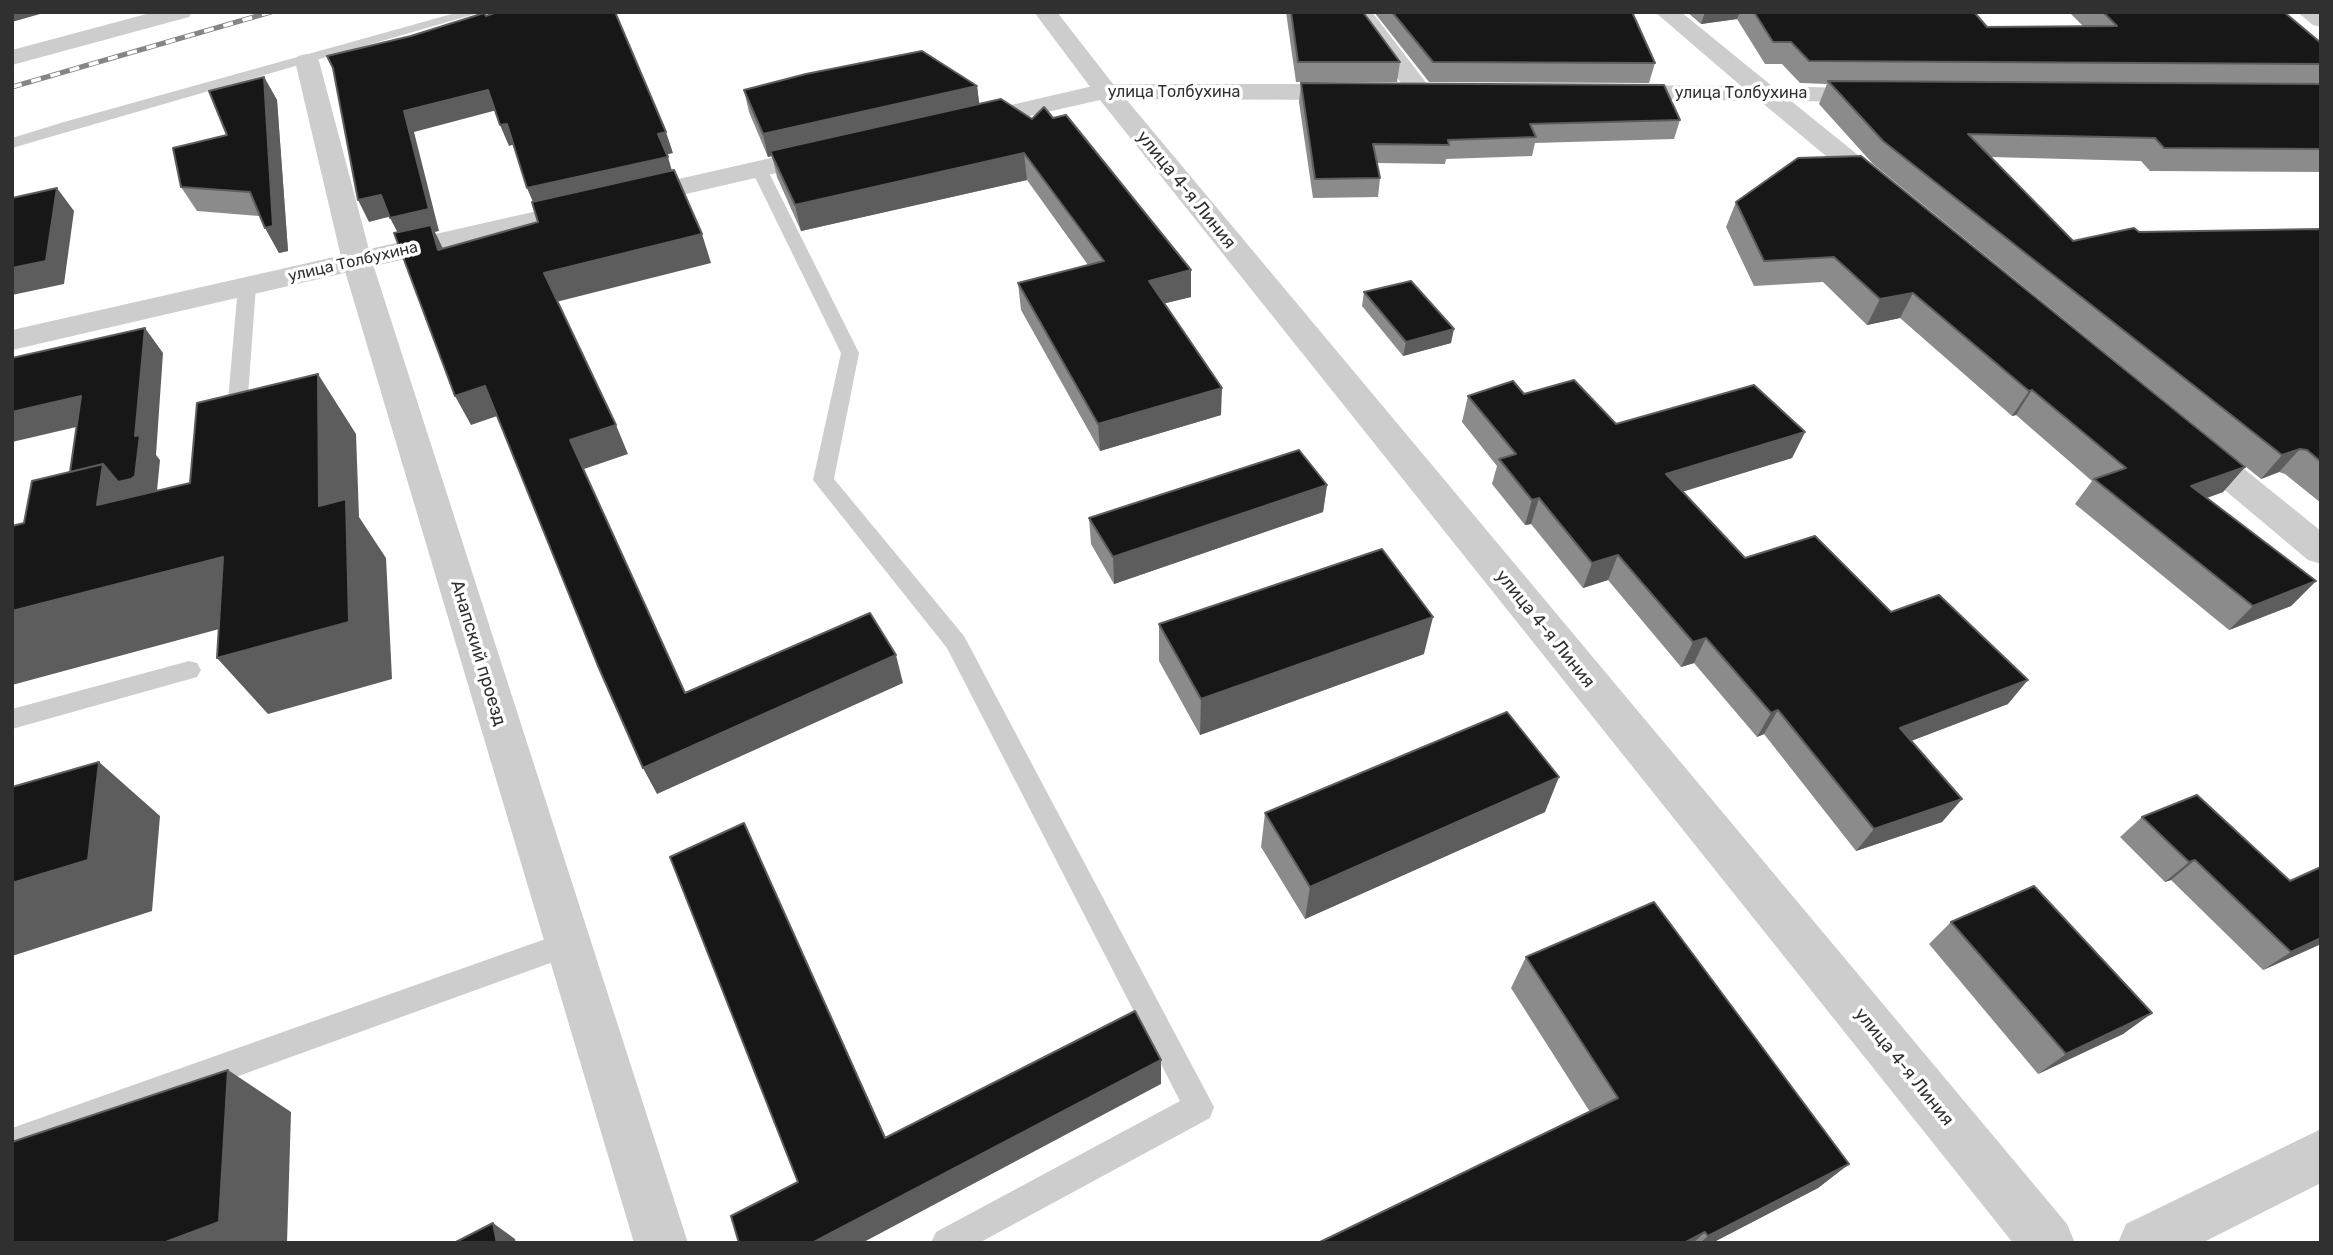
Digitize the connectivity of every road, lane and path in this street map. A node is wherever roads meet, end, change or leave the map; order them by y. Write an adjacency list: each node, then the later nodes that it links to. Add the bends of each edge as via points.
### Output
1 (181, 12): 8 (street)
2 (475, 12): 9 (lane)
3 (1045, 12): 10 (street, улица 4-я Линия)
4 (1360, 12): 11 (street)
5 (1666, 12): 14 (street)
6 (2308, 12): 7 (street)
7 (2321, 20)
8 (12, 58)
9 (307, 61): 17 (lane, via 126,107); 21 (street, Анапский проезд)
10 (1106, 91): 11 (street, улица Толбухина); 16 (street, улица Толбухина); 34 (street, улица 4-я Линия)
11 (1421, 93): 12 (street, улица Толбухина)
12 (1449, 93)
13 (1587, 93): 14 (street, улица Толбухина)
14 (1767, 93): 15 (street, улица Толбухина); 20 (street)
15 (1891, 94)
16 (946, 127)
17 (12, 143)
18 (852, 148): 19 (street, улица Толбухина)
19 (759, 169): 21 (street, улица Толбухина); 33 (lane, via 850,353 823,480 956,642 1199,1107)
20 (1905, 208)
21 (357, 261): 22 (street, улица Толбухина); 29 (street, Анапский проезд)
22 (247, 286): 23 (street, улица Толбухина); 25 (lane)
23 (12, 340)
24 (2172, 428): 26 (street)
25 (232, 438)
26 (2321, 551)
27 (189, 670): 28 (lane)
28 (12, 719)
29 (568, 944): 30 (lane); 32 (street, Анапский проезд)
30 (12, 1143)
31 (2321, 1155): 35 (street)
32 (661, 1243)
33 (947, 1243)
34 (2048, 1243)
35 (2145, 1243)

